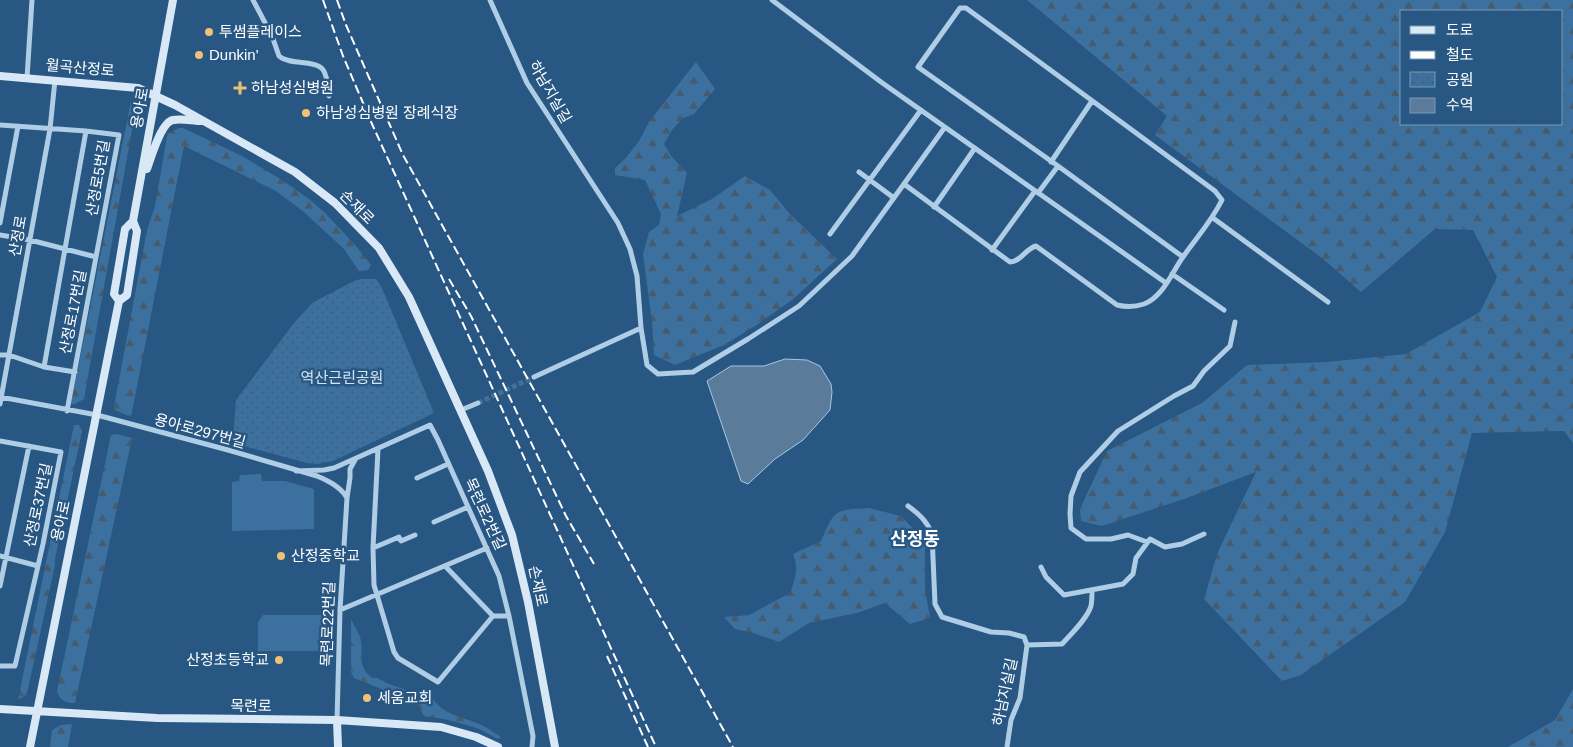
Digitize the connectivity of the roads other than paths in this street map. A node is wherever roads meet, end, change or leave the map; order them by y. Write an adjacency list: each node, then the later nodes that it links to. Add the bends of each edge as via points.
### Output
1 (32, 0): 7 (street)
2 (173, 0): 9 (main road, 용아로)
3 (253, 0): 10 (street, via 272,36 278,56 289,61 319,65 331,88)
4 (490, 0): 45 (street, 하남지실길, via 527,83 618,223 630,249 637,276)
5 (772, 0): 12 (street)
6 (0, 76): 7 (main road, 월곡산정로)
7 (27, 78): 8 (main road, 월곡산정로)
8 (55, 80): 9 (main road, 월곡산정로, via 138,88); 17 (street, 산정로)
9 (156, 96): 13 (main road, 손재로); 25 (main road, 용아로)
10 (329, 96)
11 (1092, 100): 20 (street); 20 (street, via 966,8 960,8 918,67); 29 (street, via 1215,191 1222,200)
12 (921, 110): 16 (street); 23 (street)
13 (204, 121): 25 (main road, via 173,120 167,123); 54 (main road, 손재로, via 295,172 335,203 379,248 410,297)
14 (0, 124): 15 (street, 산정로5번길)
15 (18, 126): 17 (street, 산정로5번길); 31 (street)
16 (945, 127): 19 (street); 24 (street, 하남지실길)
17 (50, 128): 18 (street, 산정로5번길); 34 (street, 산정로)
18 (86, 131): 35 (street, 산정로5번길); 37 (street, 산정로5번길, via 119,135)
19 (975, 148): 26 (street); 28 (street)
20 (1051, 162): 21 (street)
21 (1058, 166): 26 (street); 38 (street)
22 (859, 172): 23 (street)
23 (870, 180): 27 (street); 32 (street)
24 (904, 184): 27 (street, 하남지실길); 28 (street)
25 (140, 187): 30 (main road, 용아로)
26 (1037, 192): 36 (street); 40 (street)
27 (894, 198): 45 (street, 하남지실길, via 852,256 799,306 693,372 658,374 647,365)
28 (934, 207): 36 (street)
29 (1213, 218): 38 (street); 42 (street)
30 (133, 221): 41 (main road, 용아로, via 137,231 127,295); 41 (main road, 용아로, via 125,229 114,294)
31 (0, 223)
32 (830, 234)
33 (0, 236): 34 (street, 산정로17번길)
34 (30, 240): 35 (street, 산정로17번길); 47 (street, 산정로)
35 (66, 249): 37 (street, 산정로17번길); 48 (street, 산정로17번길)
36 (992, 250): 40 (street, via 1010,262 1016,262 1036,246 1124,307 1144,304)
37 (96, 257): 49 (street, 산정로17번길)
38 (1183, 257): 39 (street)
39 (1172, 274): 40 (street); 43 (street)
40 (1166, 283)
41 (119, 301): 56 (main road, 용아로)
42 (1328, 302)
43 (1224, 310)
44 (1235, 322): 74 (street, via 1230,346 1193,386 1118,432 1080,472 1071,496 1071,528 1086,539 1128,535)
45 (641, 328): 50 (street)
46 (0, 355): 47 (street)
47 (9, 355): 48 (street); 51 (street, 산정로)
48 (44, 367): 49 (street)
49 (75, 372): 55 (street, 산정로17번길)
50 (534, 377)
51 (1, 397): 53 (street, 산정로); 55 (street)
52 (478, 403): 54 (street)
53 (0, 404)
54 (461, 410): 93 (main road, 손재로, via 498,496 516,548)
55 (67, 411): 56 (street)
56 (97, 415): 63 (street, 용아로297번길); 91 (main road, 용아로)
57 (0, 441): 58 (street, 산정로37번길)
58 (29, 446): 78 (street, 산정로37번길); 79 (street, 산정로37번길, via 61,452)
59 (378, 449): 60 (street); 61 (street, 목련로2번길, via 430,425); 75 (street)
60 (355, 459): 62 (street); 64 (street)
61 (448, 464): 65 (street); 70 (street, 목련로2번길)
62 (335, 468): 63 (street); 64 (street, via 344,467); 67 (street, via 330,474)
63 (296, 471): 67 (street, 용아로297번길, via 317,476)
64 (350, 474): 66 (street)
65 (417, 478)
66 (350, 481): 67 (street, via 343,487); 68 (street, 목련로22번길)
67 (334, 485): 68 (street)
68 (347, 498): 85 (street, 목련로22번길)
69 (908, 506): 88 (street, 하남지실길, via 921,515 932,534 935,604 942,617 991,632 1024,637)
70 (468, 507): 71 (street); 76 (street, 목련로2번길)
71 (434, 522)
72 (1204, 534): 74 (street, via 1182,544 1165,547 1150,539)
73 (415, 535): 75 (street, via 401,541 399,537)
74 (1147, 542): 83 (street, via 1136,558 1133,574 1123,584)
75 (373, 548): 84 (street)
76 (487, 548): 80 (street); 87 (street, 목련로2번길)
77 (0, 556): 78 (street)
78 (7, 557): 79 (street); 82 (street, 산정로37번길)
79 (38, 566): 89 (street, via 15,666)
80 (446, 567): 84 (street); 86 (street)
81 (1041, 567): 83 (street, via 1046,577 1064,594)
82 (0, 586)
83 (1092, 590): 88 (street, via 1091,606 1062,644)
84 (377, 596): 85 (street); 86 (street, via 398,658 438,682)
85 (340, 610): 92 (street, 목련로22번길)
86 (493, 616): 87 (street)
87 (510, 616): 97 (street, 목련로2번길, via 533,736)
88 (1027, 645): 100 (street, 하남지실길, via 1020,698 1011,720)
89 (0, 666)
90 (0, 709): 91 (main road, 목련로)
91 (36, 711): 92 (main road, 목련로, via 157,718); 94 (main road, 용아로)
92 (337, 720): 95 (main road); 96 (main road, 목련로, via 441,727)
93 (550, 720): 98 (main road); 99 (main road, 손재로)
94 (30, 747)
95 (338, 747)
96 (498, 747)
97 (532, 747)
98 (549, 747)
99 (555, 747)
100 (1007, 747)

